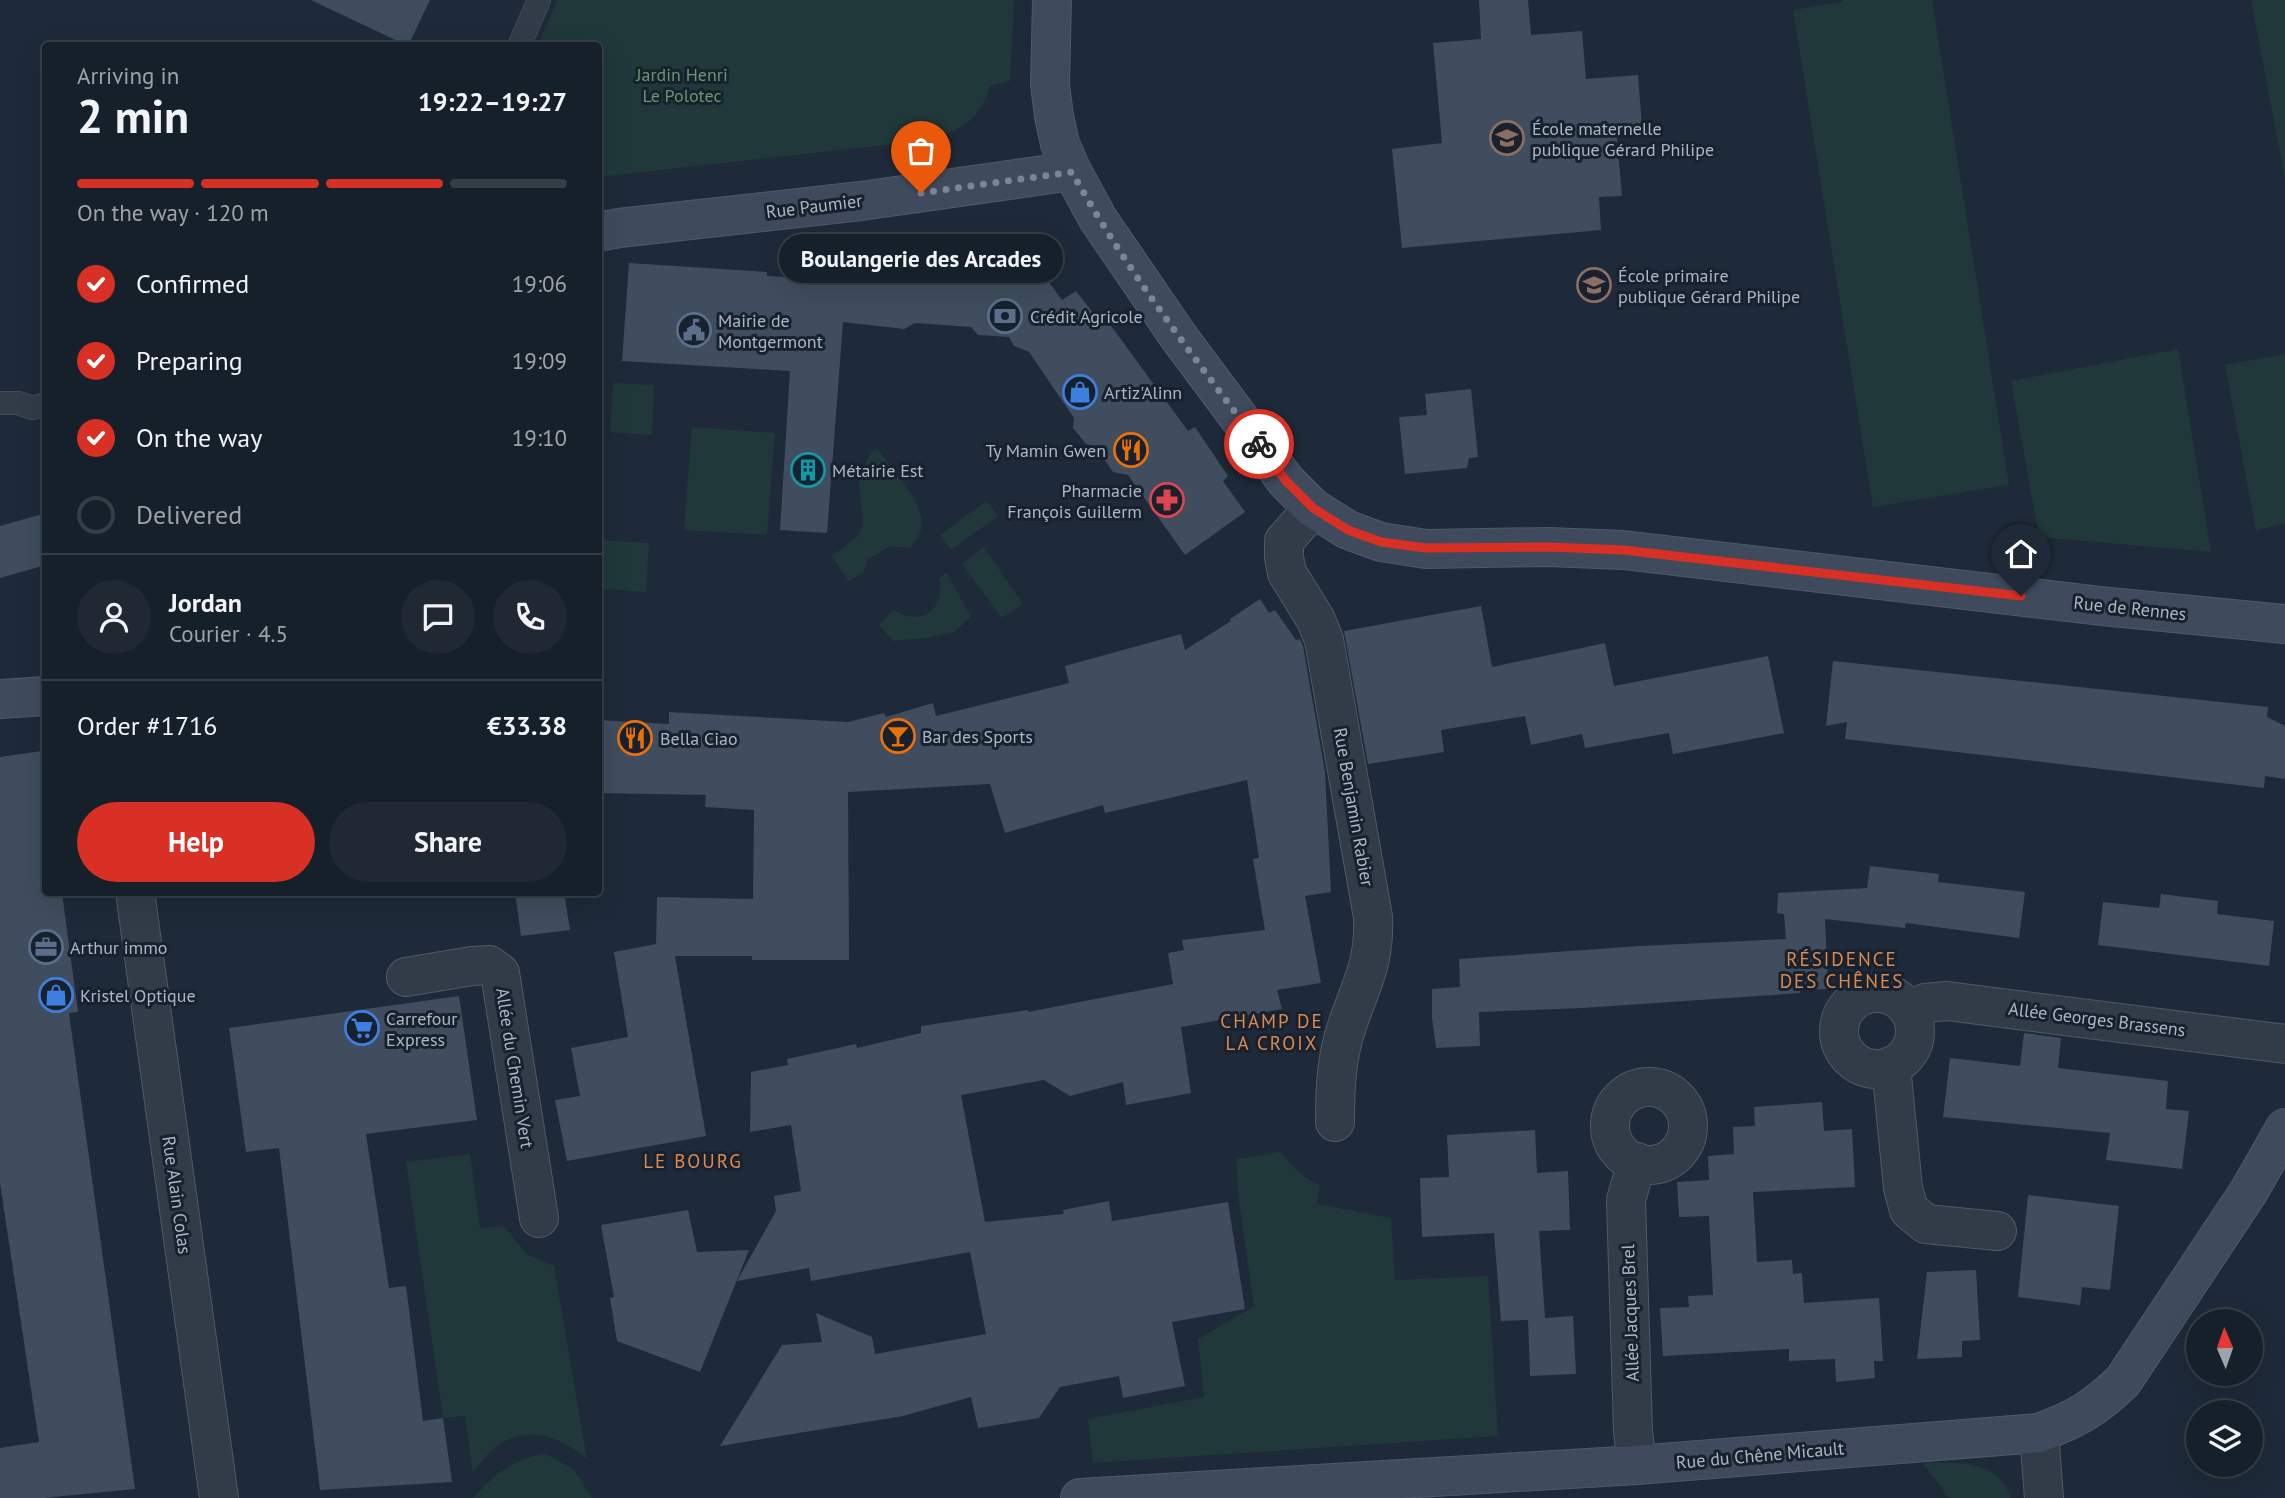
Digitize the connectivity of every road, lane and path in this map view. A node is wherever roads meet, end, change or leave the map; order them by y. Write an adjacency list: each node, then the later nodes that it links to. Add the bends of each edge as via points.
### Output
1 (539, 0): 3 (lane)
2 (1052, 0): 4 (street, Rue de Rennes, via 1051,95 1060,144)
3 (521, 42)
4 (1072, 172): 5 (street, Rue Paumier); 8 (street, Rue de Rennes, via 1098,219 1178,336 1286,481)
5 (602, 231)
6 (0, 403): 7 (lane)
7 (39, 406)
8 (1313, 508): 9 (street, Rue de Rennes, via 1348,530 1381,542 1426,548 1623,550); 17 (street, Rue Benjamin Rabier, via 1284,541 1283,557 1324,640 1373,917 1372,957 1346,1028 1335,1077)
9 (2285, 624)
10 (42, 696): 11 (street)
11 (0, 699)
12 (136, 896): 24 (street, Rue Alain Colas)
13 (406, 977): 20 (street, Allée du Chemin Vert, via 481,965 500,973)
14 (1909, 1010): 15 (street, Allée Georges Brassens, via 1947,1001); 16 (street, via 1913,1042); 16 (street, via 1889,995 1877,993 1854,1000 1840,1020 1839,1033 1848,1056 1868,1068)
15 (2285, 1044)
16 (1891, 1066): 21 (street, via 1909,1210 1926,1224)
17 (1335, 1122)
18 (2285, 1129): 22 (street, Rue du Chêne Micault, via 2123,1381 2100,1404)
19 (1637, 1162): 23 (street, Allée Jacques Brel, via 1626,1200)
20 (540, 1218)
21 (1997, 1231)
22 (2039, 1433): 23 (street, Rue du Chêne Micault); 26 (street)
23 (1637, 1465): 25 (street, Rue du Chêne Micault)
24 (219, 1498)
25 (1080, 1498)
26 (2044, 1498)

